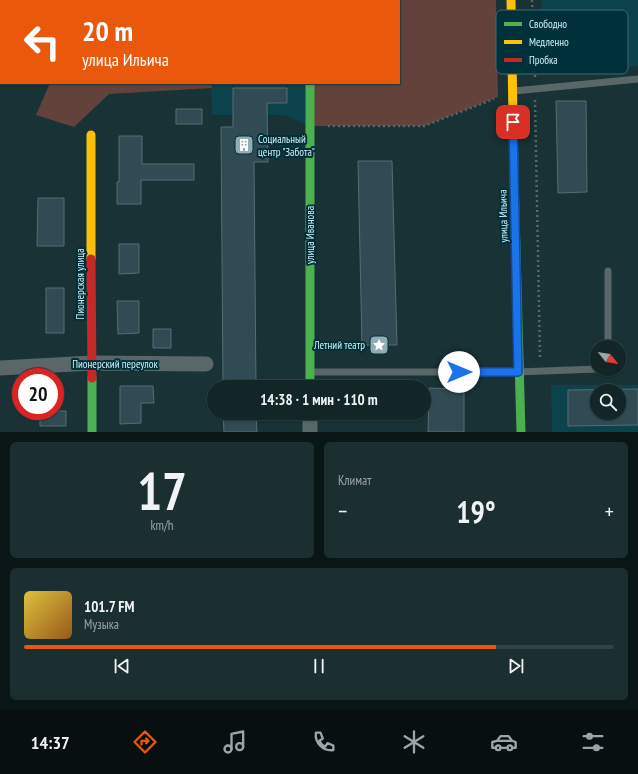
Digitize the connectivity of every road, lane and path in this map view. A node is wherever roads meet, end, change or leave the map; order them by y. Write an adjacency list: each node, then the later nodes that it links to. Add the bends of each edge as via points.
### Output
1 (511, 0): 3 (street, улица Ильича)
2 (532, 0): 4 (path)
3 (511, 10)
4 (532, 10)
5 (512, 74): 10 (street, улица Ильича)
6 (534, 74): 9 (path)
7 (638, 79): 9 (lane)
8 (310, 84): 11 (street, улица Иванова)
9 (535, 89): 10 (lane); 19 (path)
10 (512, 91): 11 (path, via 424,126); 21 (street, улица Ильича)
11 (310, 126): 20 (street, улица Иванова)
12 (91, 135): 15 (street, Пионерская улица)
13 (608, 271): 14 (lane)
14 (608, 340)
15 (92, 363): 16 (street, Пионерский переулок); 17 (street, Пионерский переулок); 24 (street, Пионерская улица)
16 (206, 364)
17 (0, 368)
18 (590, 369): 19 (lane)
19 (540, 371): 21 (lane)
20 (310, 372): 21 (lane); 22 (street, улица Иванова)
21 (518, 372): 26 (street, улица Ильича)
22 (310, 380)
23 (310, 420): 25 (street)
24 (92, 432)
25 (310, 432)
26 (521, 432)

